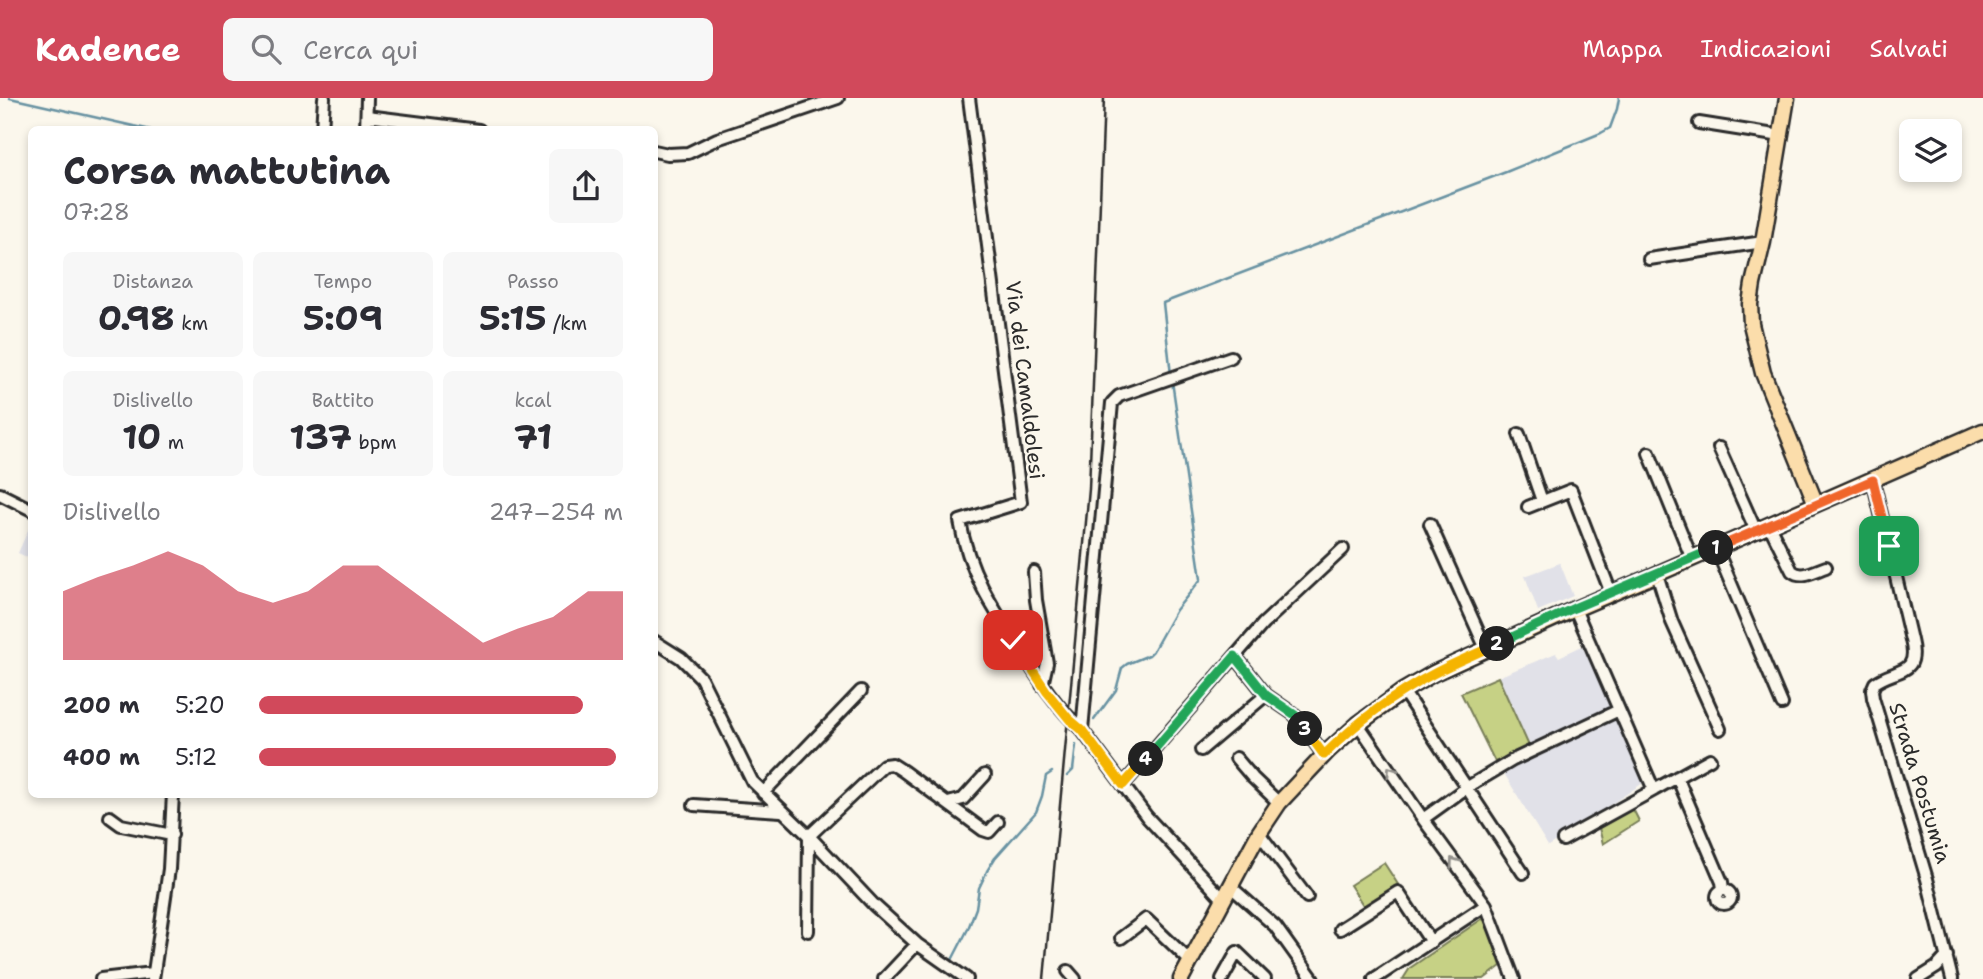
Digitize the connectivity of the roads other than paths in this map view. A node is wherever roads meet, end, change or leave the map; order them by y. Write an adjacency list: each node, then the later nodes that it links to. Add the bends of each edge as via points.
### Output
1 (324, 98): 8 (street)
2 (367, 98): 6 (street)
3 (838, 98): 12 (street, via 688,153)
4 (968, 98): 39 (street, Via dei Camaldolesi, via 1021,502 960,520 963,542 985,595)
5 (1787, 98): 11 (main road)
6 (367, 116): 9 (street); 10 (street)
7 (1699, 123): 11 (street)
8 (322, 126)
9 (366, 126)
10 (447, 126)
11 (1781, 136): 13 (main road)
12 (658, 152)
13 (1763, 242): 14 (street); 23 (main road, via 1750,304 1751,324 1763,373)
14 (1649, 260)
15 (1231, 357): 47 (street, via 1119,396 1112,403)
16 (1983, 431): 20 (main road)
17 (1518, 434): 22 (street)
18 (1719, 449): 27 (street)
19 (1649, 453): 30 (street)
20 (1873, 480): 23 (main road); 80 (street, Strada Postumia, via 1914,650 1903,671 1875,683 1873,698)
21 (0, 495): 25 (street)
22 (1542, 501): 24 (street); 34 (street, via 1571,490)
23 (1816, 505): 27 (main road)
24 (1528, 507)
25 (28, 508)
26 (1430, 524): 37 (street)
27 (1763, 528): 28 (main road); 31 (street, via 1796,575)
28 (1716, 548): 30 (main road); 43 (street)
29 (1343, 549): 38 (street)
30 (1692, 559): 33 (main road)
31 (1826, 567)
32 (1034, 572): 39 (street, via 1046,663)
33 (1657, 574): 34 (main road); 46 (street, via 1672,622)
34 (1611, 593): 35 (main road)
35 (1574, 608): 37 (main road); 44 (street)
36 (658, 644): 57 (street, via 701,678 752,781)
37 (1486, 649): 41 (main road)
38 (1235, 656): 42 (street); 54 (street)
39 (1042, 685): 47 (street, Via dei Camaldolesi)
40 (861, 691): 57 (street)
41 (1403, 691): 45 (main road); 55 (street)
42 (1266, 695): 48 (street); 49 (street, via 1295,715)
43 (1782, 704)
44 (1619, 709): 55 (street); 56 (street)
45 (1358, 724): 49 (main road); 64 (street, one-way to 45)
46 (1720, 729)
47 (1082, 730): 54 (street, Via dei Camaldolesi)
48 (1201, 750)
49 (1324, 755): 60 (main road)
50 (1236, 758): 60 (street)
51 (1710, 759): 53 (street)
52 (985, 775): 59 (street, via 962,799)
53 (1677, 777): 56 (street); 71 (street)
54 (1123, 785): 72 (street, Via dei Camaldolesi, via 1147,817)
55 (1466, 788): 64 (street); 70 (street)
56 (1654, 790): 69 (street)
57 (763, 793): 62 (street)
58 (173, 798): 67 (street)
59 (948, 803): 65 (street, via 989,832); 68 (street, via 892,764 884,765)
60 (1279, 803): 66 (main road)
61 (694, 805): 62 (street)
62 (781, 811): 68 (street)
63 (110, 817): 67 (street, via 121,825)
64 (1423, 819): 74 (street, one-way to 64)
65 (998, 822)
66 (1259, 833): 72 (main road); 73 (street)
67 (172, 835): 83 (street)
68 (809, 836): 76 (street); 79 (street)
69 (1563, 840)
70 (1523, 873)
71 (1723, 890)
72 (1226, 893): 82 (main road); 90 (street, Via dei Camaldolesi, via 1275,926)
73 (1307, 897)
74 (1486, 905): 78 (street); 93 (street)
75 (1340, 929): 78 (street, via 1398,892)
76 (808, 931)
77 (1121, 939): 82 (street, via 1146,919)
78 (1432, 942): 81 (street)
79 (917, 944): 85 (street); 86 (street)
80 (1947, 956): 94 (street); 95 (street, Strada Postumia)
81 (1405, 960): 91 (street); 92 (street)
82 (1190, 961): 87 (main road)
83 (153, 976): 84 (street)
84 (101, 979)
85 (884, 979)
86 (967, 979)
87 (1181, 979)
88 (1222, 979): 89 (street, via 1237,952)
89 (1265, 979)
90 (1313, 979)
91 (1374, 979)
92 (1392, 979)
93 (1514, 979)
94 (1918, 979)
95 (1952, 979)

